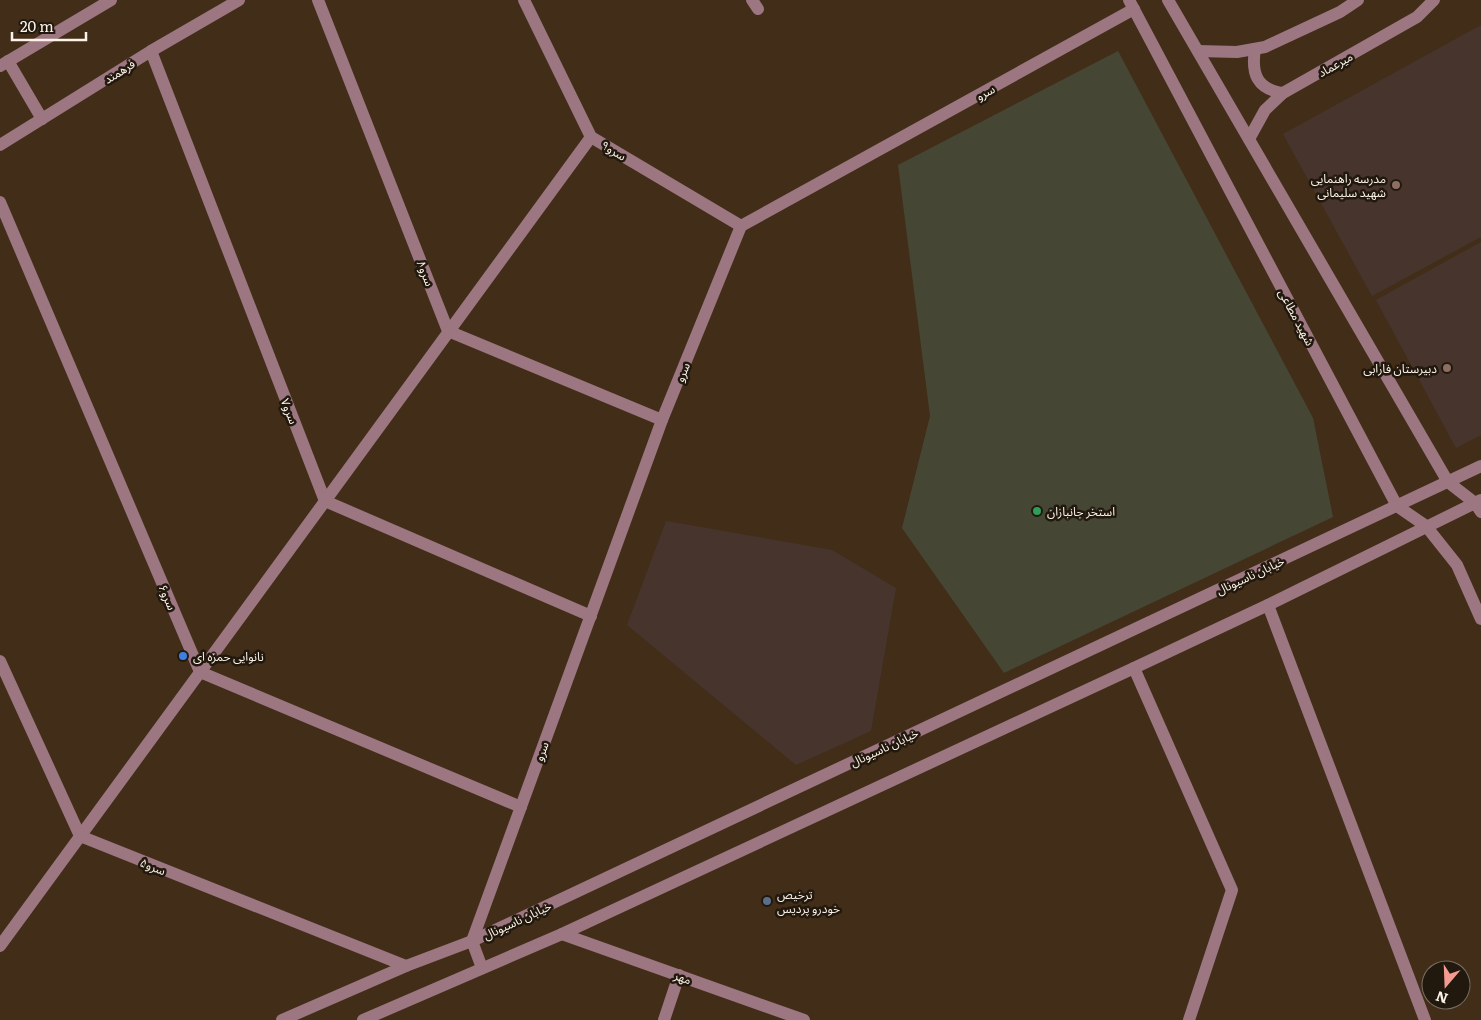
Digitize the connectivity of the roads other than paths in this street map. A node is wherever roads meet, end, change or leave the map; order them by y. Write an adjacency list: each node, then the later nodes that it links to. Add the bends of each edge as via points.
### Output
1 (111, 0): 12 (street)
2 (239, 0): 11 (street, فرهمند)
3 (318, 0): 20 (street, سرو۸)
4 (524, 0): 15 (street, سرو۹)
5 (1168, 0): 10 (street)
6 (1358, 0): 9 (street, via 1340,12)
7 (1434, 0): 13 (street, میرعماد, via 1417,17)
8 (1132, 4): 19 (street, سرو); 26 (street, شهید مطاعی)
9 (1255, 49): 10 (street); 13 (street, via 1254,72 1259,82 1271,91)
10 (1198, 51): 16 (street)
11 (151, 52): 14 (street, فرهمند); 24 (street, سرو۷)
12 (4, 63): 14 (street)
13 (1282, 93): 16 (street, میرعماد, via 1265,110)
14 (42, 119): 17 (street, فرهمند)
15 (591, 137): 19 (street, سرو۹); 20 (street)
16 (1249, 140): 23 (street)
17 (0, 145)
18 (0, 202): 33 (street, سرو۶)
19 (741, 226): 21 (street, سرو)
20 (448, 331): 21 (street); 24 (street)
21 (662, 420): 29 (street, سرو)
22 (1481, 466): 23 (street, خیابان ناسیونال)
23 (1448, 482): 25 (street); 26 (street, خیابان ناسیونال)
24 (325, 501): 29 (street); 33 (street)
25 (1479, 505): 27 (street)
26 (1397, 506): 27 (street, شهید مطاعی); 37 (street, خیابان ناسیونال)
27 (1426, 526): 28 (street); 30 (street, شهید مطاعی, via 1457,565)
28 (1268, 605): 32 (street); 47 (street)
29 (591, 616): 34 (street, سرو)
30 (1481, 619)
31 (0, 661): 35 (street)
32 (1134, 668): 36 (street); 46 (street, via 1232,890)
33 (200, 672): 34 (street); 35 (street)
34 (520, 807): 37 (street, سرو)
35 (80, 836): 38 (street); 39 (street, سرو۵)
36 (562, 934): 40 (street); 41 (street, مهر)
37 (472, 941): 39 (street, خیابان ناسیونال); 40 (street)
38 (0, 946)
39 (406, 966): 43 (street, خیابان ناسیونال)
40 (482, 968): 44 (street)
41 (678, 975): 42 (street, مهر); 45 (street)
42 (800, 1019)
43 (282, 1020)
44 (363, 1020)
45 (664, 1020)
46 (1189, 1020)
47 (1425, 1020)

